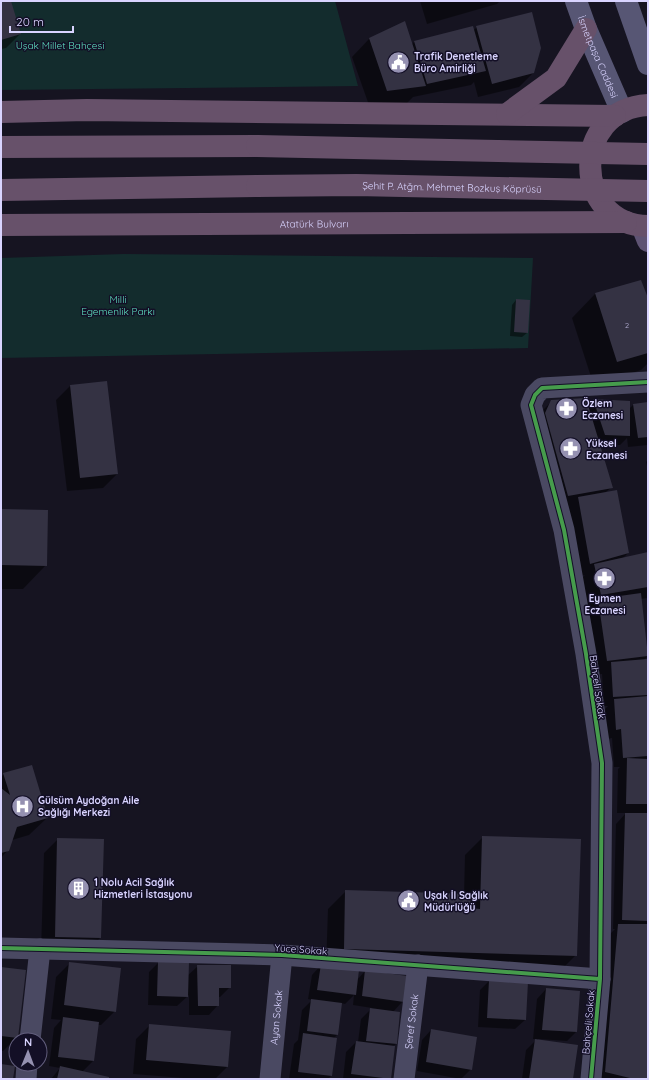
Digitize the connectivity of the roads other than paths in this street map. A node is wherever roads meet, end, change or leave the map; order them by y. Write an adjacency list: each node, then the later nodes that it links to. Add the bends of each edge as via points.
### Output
1 (576, 1): 3 (main road, İsmetpaşa Caddesi)
2 (626, 1): 4 (main road)
3 (586, 29): 7 (highway, via 556,78); 8 (main road, İsmetpaşa Caddesi)
4 (648, 64)
5 (648, 105): 8 (highway)
6 (1, 112): 7 (highway, via 86,110)
7 (507, 114): 8 (highway)
8 (618, 114): 14 (highway, via 605,125 592,147 589,160 592,185 605,207 615,216)
9 (1, 147): 10 (highway, bridge, via 258,146)
10 (648, 154)
11 (1, 190): 12 (highway, Şehit P. Atğm. Mehmet Bozkuş Köprüsü, bridge, via 356,185)
12 (648, 191)
13 (1, 225): 14 (highway, Atatürk Bulvarı)
14 (641, 229)
15 (648, 382): 20 (street, Bahçeli Sokak, via 542,388 535,395 531,405 564,530 602,763)
16 (1, 948): 17 (street, Yüce Sokak)
17 (40, 949): 18 (street, Yüce Sokak); 21 (street)
18 (282, 955): 19 (street, Yüce Sokak); 22 (street, Ayan Sokak)
19 (418, 965): 20 (street, Yüce Sokak); 23 (street, Şeref Sokak)
20 (600, 979): 24 (street, Bahçeli Sokak)
21 (31, 1032)
22 (270, 1079)
23 (404, 1079)
24 (591, 1079)

